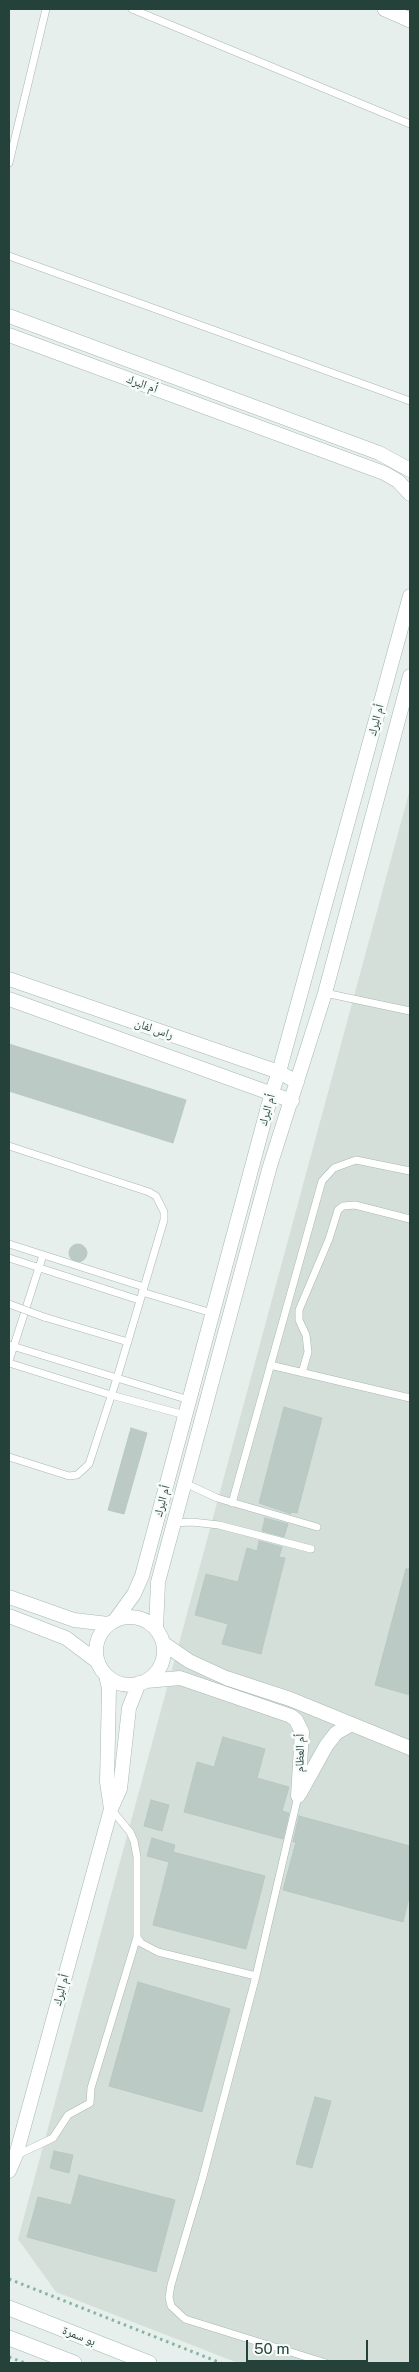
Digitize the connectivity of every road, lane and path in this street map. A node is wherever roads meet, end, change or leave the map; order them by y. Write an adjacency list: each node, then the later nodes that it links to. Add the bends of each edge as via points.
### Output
1 (46, 9): 6 (lane)
2 (132, 9): 5 (lane)
3 (385, 9): 4 (street)
4 (410, 20)
5 (410, 124)
6 (9, 163)
7 (9, 256): 10 (lane)
8 (9, 316): 11 (street, أم البرك, via 379,454)
9 (9, 335): 12 (street, أم البرك, via 384,473 398,481)
10 (410, 401)
11 (410, 470)
12 (410, 494)
13 (410, 596): 19 (street, أم البرك)
14 (410, 676): 16 (street, أم البرك)
15 (9, 979): 19 (street, راس لفان)
16 (325, 993): 18 (lane); 20 (street, أم البرك)
17 (9, 999): 21 (street, راس لفان)
18 (410, 1011)
19 (279, 1072): 20 (street, راس لفان); 21 (street, أم البرك)
20 (297, 1082): 22 (street, أم البرك)
21 (272, 1092): 22 (street, راس لفان); 24 (street, أم البرك)
22 (292, 1101): 25 (street, أم البرك)
23 (9, 1146): 32 (lane, via 156,1196 164,1220)
24 (253, 1162): 25 (street, via 262,1160); 35 (street, أم البرك)
25 (270, 1166): 47 (street, أم البرك)
26 (410, 1171): 39 (lane, via 356,1160 338,1166 326,1175 318,1190)
27 (410, 1219): 40 (lane, via 355,1205 338,1210 299,1310 308,1352)
28 (9, 1244): 29 (lane)
29 (43, 1255): 31 (lane); 32 (lane)
30 (9, 1258): 31 (lane)
31 (39, 1268): 33 (lane); 37 (lane)
32 (143, 1290): 33 (lane); 35 (lane)
33 (139, 1300): 36 (lane)
34 (9, 1304): 36 (lane, bridge)
35 (212, 1313): 44 (street, أم البرك)
36 (128, 1342): 41 (lane)
37 (11, 1346): 38 (lane); 41 (lane)
38 (9, 1362): 42 (lane)
39 (270, 1365): 40 (lane); 48 (lane)
40 (302, 1373): 43 (lane)
41 (117, 1378): 42 (lane); 44 (lane)
42 (111, 1395): 45 (lane); 46 (lane, via 89,1464 77,1475 69,1476)
43 (410, 1398)
44 (189, 1400): 45 (street, أم البرك)
45 (185, 1415): 54 (street, أم البرك, via 142,1576 134,1594)
46 (9, 1457)
47 (185, 1483): 48 (lane); 49 (street, أم البرك)
48 (232, 1503): 50 (lane)
49 (174, 1523): 51 (lane, via 219,1525); 55 (street, أم البرك, via 158,1582)
50 (317, 1527)
51 (310, 1549)
52 (9, 1597): 54 (street, via 74,1620)
53 (9, 1616): 57 (street, via 58,1634)
54 (112, 1622): 55 (street, via 130,1616 145,1620); 57 (street, via 97,1641)
55 (156, 1629): 56 (street)
56 (163, 1643): 59 (street, via 159,1669); 60 (street, via 189,1661 226,1678 290,1699)
57 (98, 1662): 58 (street)
58 (106, 1675): 59 (street, via 125,1684); 63 (street, أم البرك, via 109,1689 106,1782)
59 (142, 1682): 62 (street, أم العظام, via 180,1678 291,1716 302,1732); 63 (street, أم البرك, via 129,1708 120,1788)
60 (350, 1724): 61 (street); 62 (street, أم العظام, via 336,1733 326,1746)
61 (410, 1748)
62 (298, 1796): 65 (lane)
63 (111, 1809): 64 (lane, via 130,1832 138,1857); 66 (street, أم البرك)
64 (137, 1936): 65 (lane, via 141,1943 158,1952); 66 (lane, via 90,2104 68,2116 53,2138)
65 (256, 1976): 76 (lane, via 169,2298 171,2306 185,2319)
66 (16, 2155): 67 (street, أم البرك)
67 (9, 2171)
68 (9, 2279): 75 (path)
69 (9, 2308): 74 (street, بو سمرة)
70 (9, 2338): 73 (street)
71 (9, 2357): 72 (path)
72 (25, 2363)
73 (74, 2363)
74 (149, 2363)
75 (221, 2363)
76 (326, 2363)

